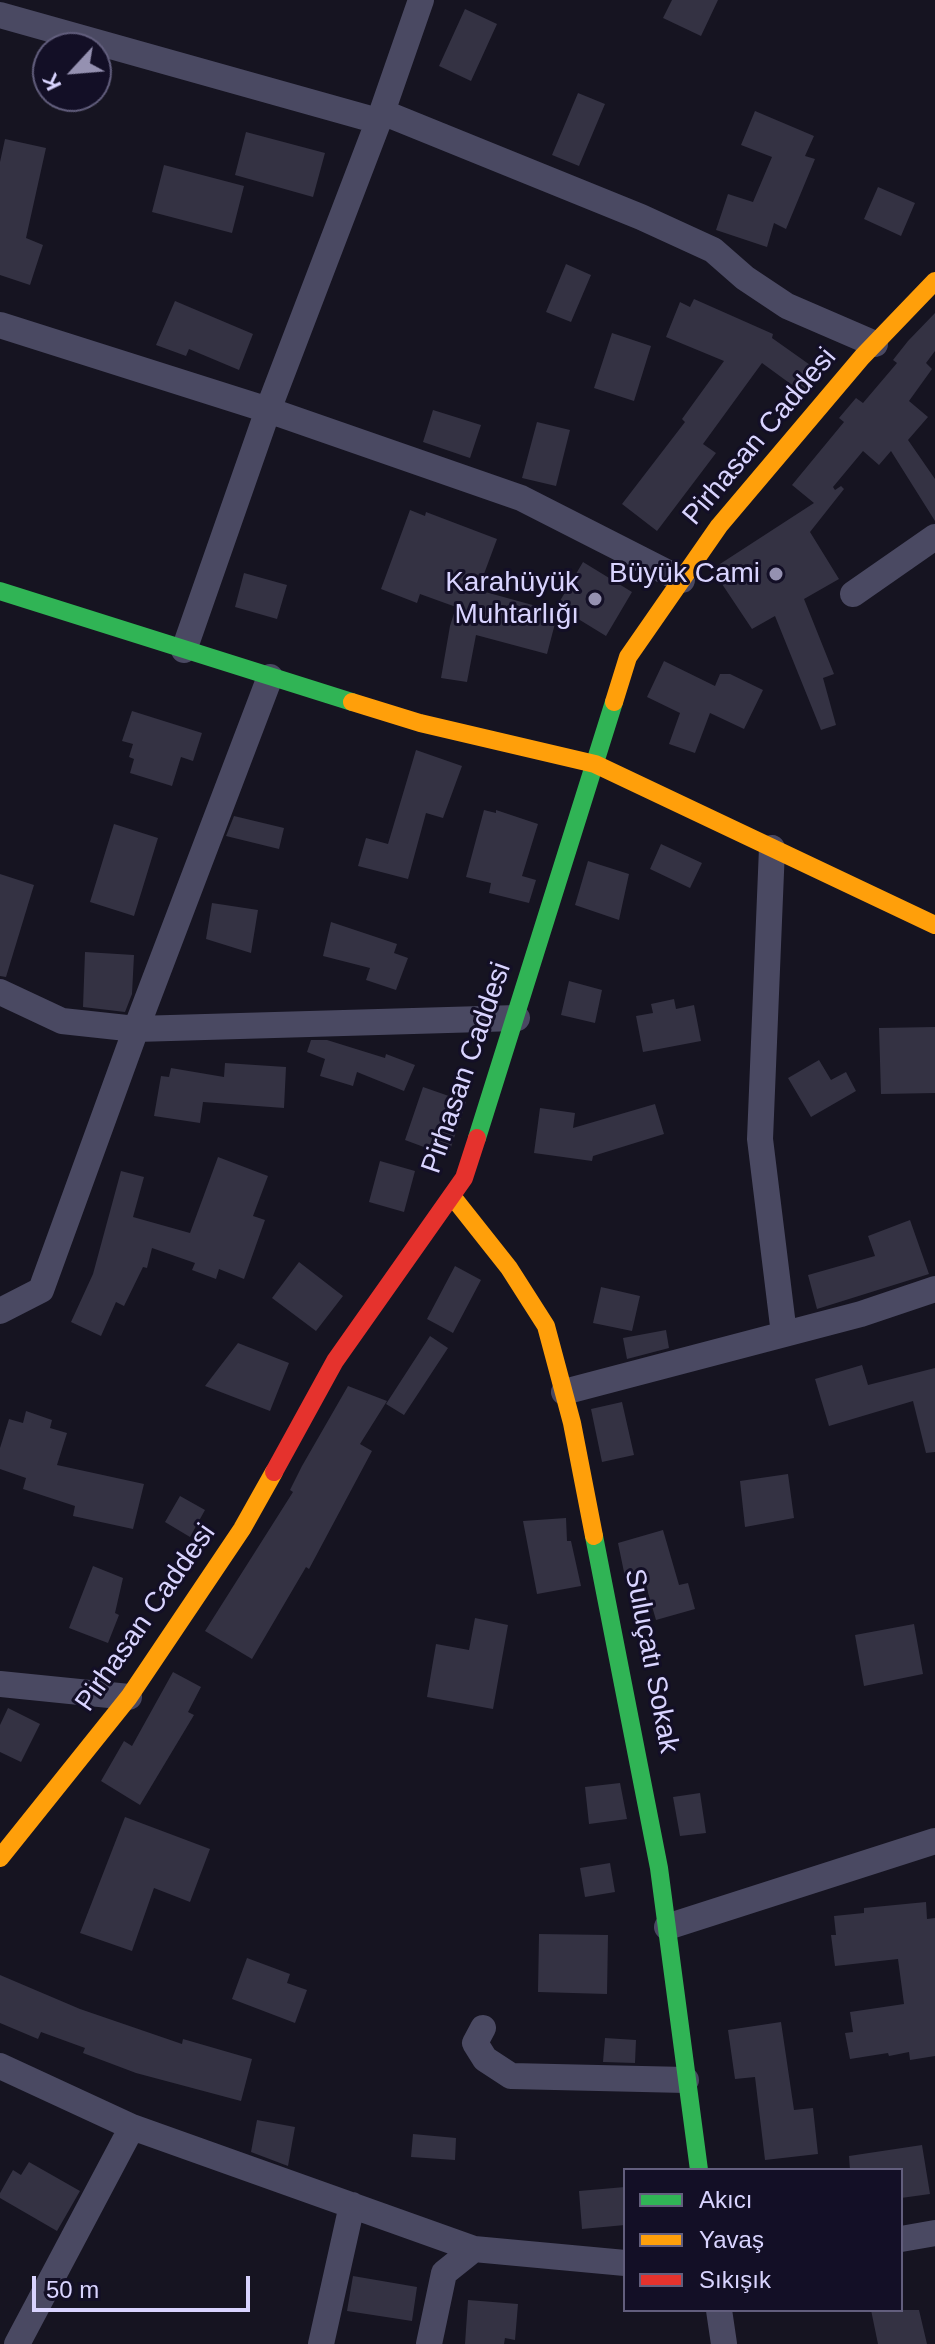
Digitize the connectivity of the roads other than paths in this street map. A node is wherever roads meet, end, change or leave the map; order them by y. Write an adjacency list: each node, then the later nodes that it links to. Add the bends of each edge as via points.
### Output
1 (421, 0): 3 (street)
2 (0, 15): 3 (street)
3 (380, 117): 6 (street, via 713,250 787,306); 7 (street)
4 (935, 281): 6 (street, Pirhasan Caddesi)
5 (0, 325): 7 (street)
6 (875, 344): 9 (street, Pirhasan Caddesi, via 719,526)
7 (268, 410): 9 (street, via 521,498); 12 (street)
8 (935, 537): 11 (street)
9 (682, 580): 14 (street, Pirhasan Caddesi, via 628,657)
10 (0, 591): 12 (street)
11 (853, 594)
12 (184, 650): 13 (street)
13 (270, 677): 14 (street, via 420,723); 19 (street)
14 (595, 764): 15 (street); 18 (street, Pirhasan Caddesi)
15 (772, 848): 16 (street); 23 (street, via 760,1139)
16 (935, 925)
17 (0, 992): 19 (street, via 62,1021)
18 (517, 1018): 19 (street); 20 (street, Pirhasan Caddesi, via 464,1178)
19 (136, 1029): 22 (street, via 41,1290)
20 (452, 1196): 24 (street, Suluçatı Sokak, via 509,1268 546,1326); 26 (street, Pirhasan Caddesi, via 335,1361 242,1529)
21 (935, 1289): 23 (street)
22 (0, 1311)
23 (784, 1334): 24 (street)
24 (564, 1392): 29 (street, Suluçatı Sokak)
25 (0, 1684): 26 (street)
26 (129, 1697): 28 (street, Pirhasan Caddesi)
27 (935, 1841): 29 (street)
28 (0, 1858)
29 (667, 1927): 32 (street, Suluçatı Sokak)
30 (483, 2028): 32 (street, via 475,2043 485,2059 511,2076)
31 (0, 2066): 33 (street)
32 (686, 2080): 34 (street, Suluçatı Sokak)
33 (132, 2127): 35 (street); 41 (street)
34 (699, 2168)
35 (352, 2205): 38 (street); 42 (street)
36 (935, 2233): 37 (street)
37 (903, 2239)
38 (474, 2249): 39 (street); 43 (street, via 444,2273)
39 (623, 2263)
40 (719, 2312): 44 (street)
41 (17, 2344)
42 (321, 2344)
43 (429, 2344)
44 (724, 2344)

